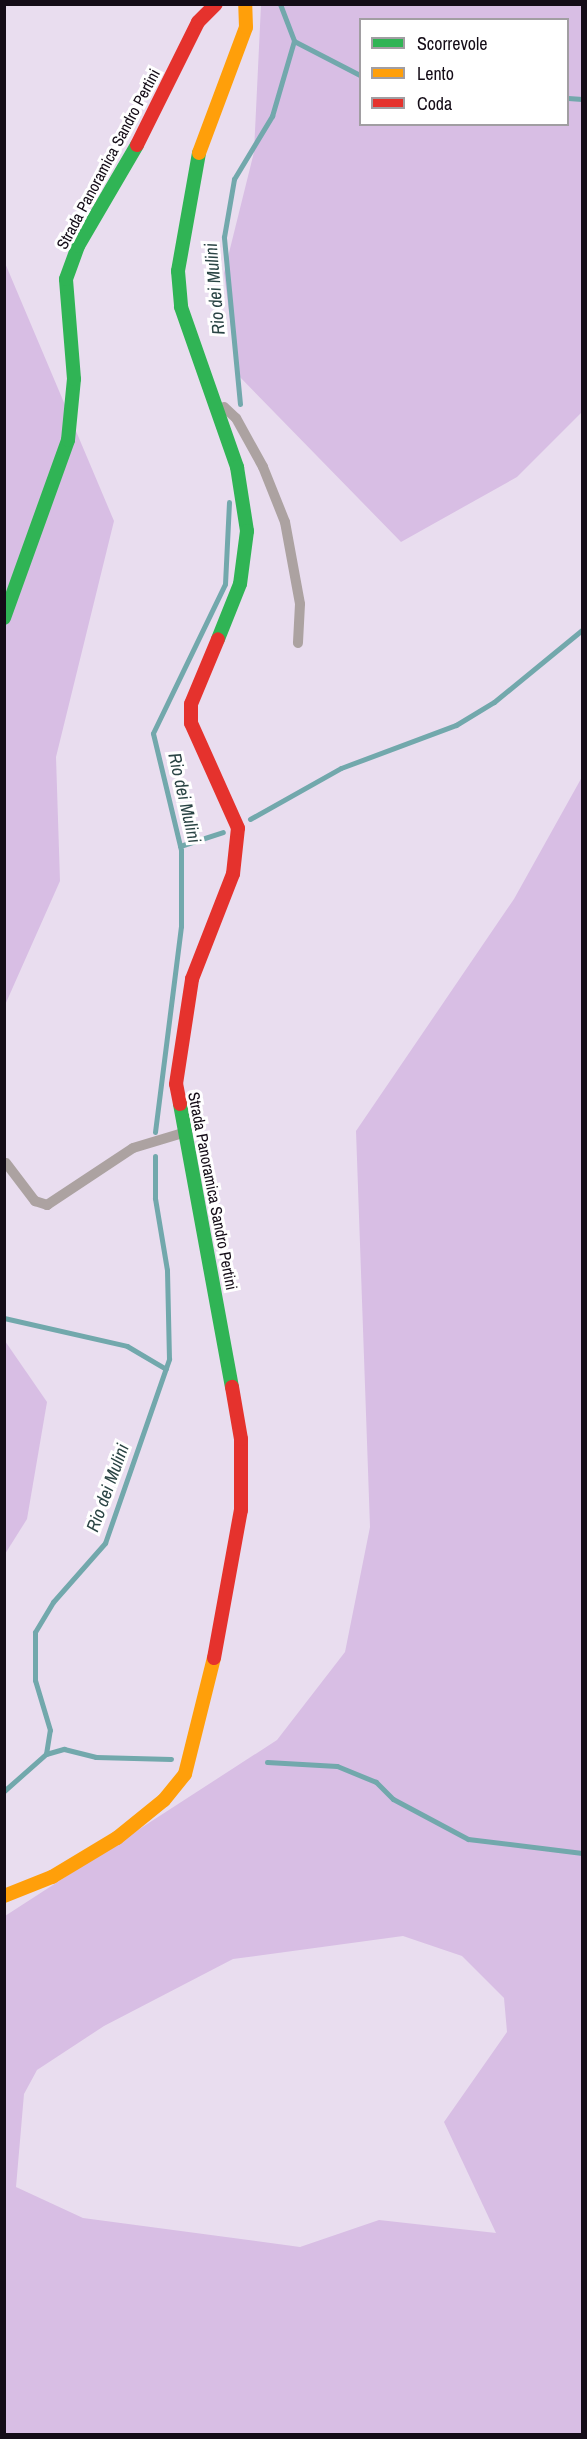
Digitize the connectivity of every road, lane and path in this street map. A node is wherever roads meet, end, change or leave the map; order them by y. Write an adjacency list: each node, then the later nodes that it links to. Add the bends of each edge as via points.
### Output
1 (216, 4): 4 (street, Strada Panoramica Sandro Pertini, via 198,22 131,157 78,246 66,279 74,379 68,440)
2 (245, 4): 3 (street, Strada Panoramica Sandro Pertini, via 246,27 197,157 178,271 181,307)
3 (211, 396): 5 (lane, via 236,418 285,522 300,604); 6 (street, Strada Panoramica Sandro Pertini, via 246,508 246,559 199,681 191,723 238,828 234,874 192,979 176,1084)
4 (4, 618)
5 (298, 643)
6 (186, 1132): 7 (lane, via 133,1148 47,1205 35,1201); 8 (street, Strada Panoramica Sandro Pertini, via 244,1470 217,1648 185,1774 176,1787 117,1838 52,1877)
7 (6, 1162)
8 (4, 1896)

